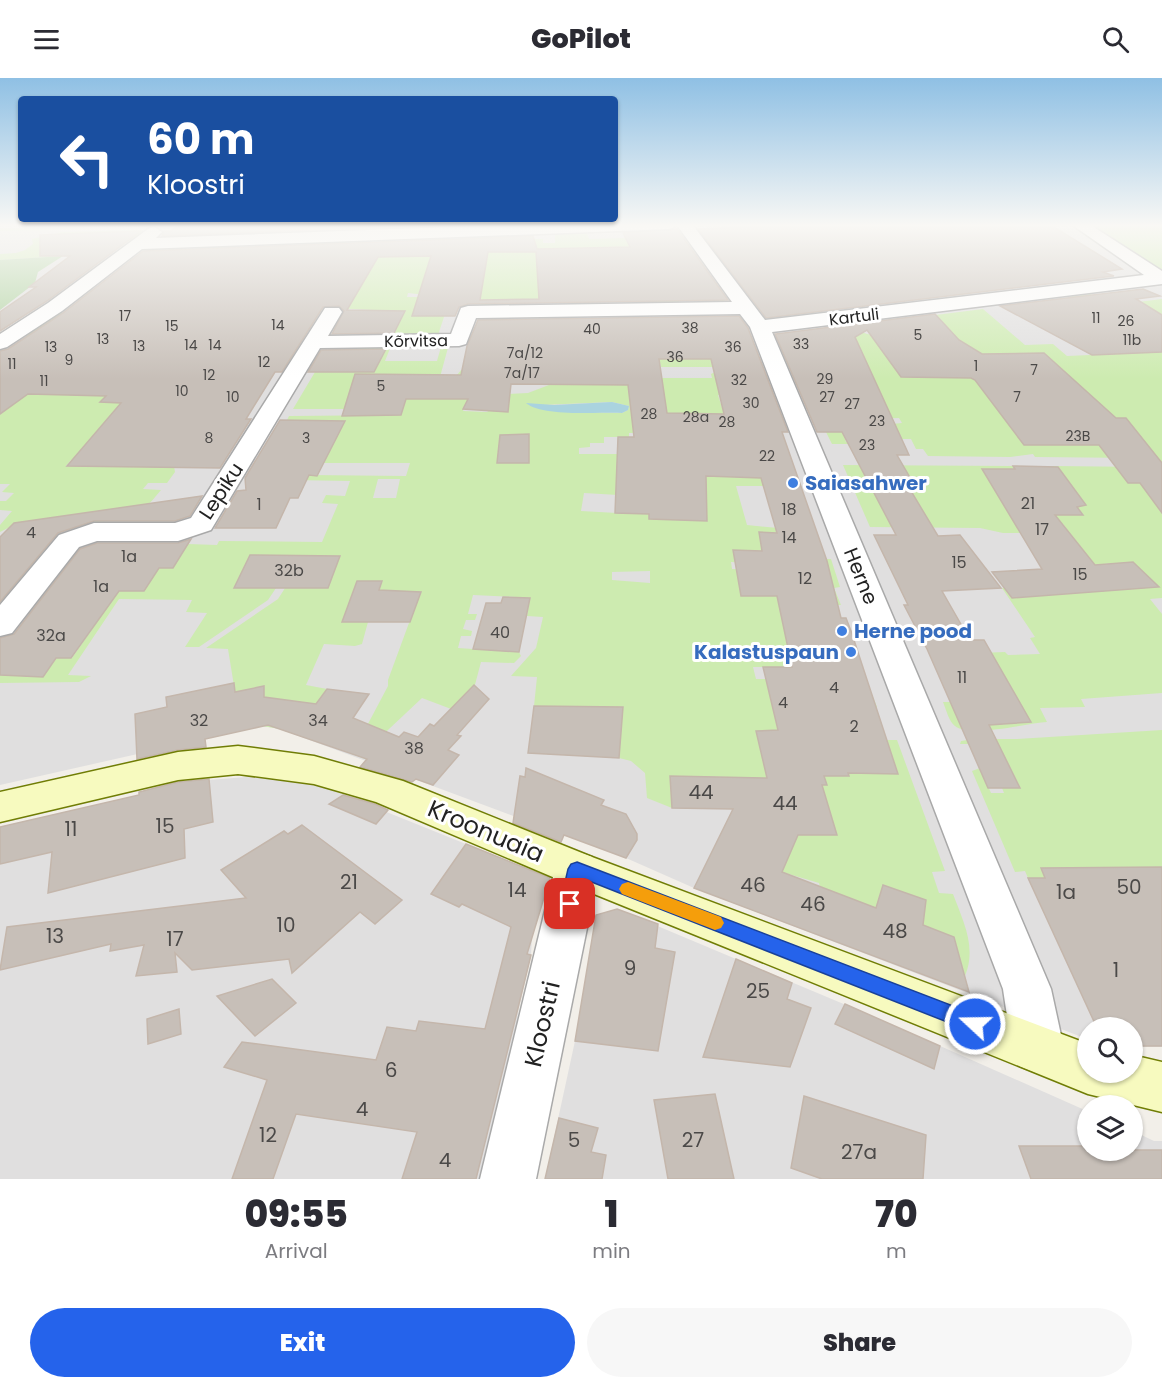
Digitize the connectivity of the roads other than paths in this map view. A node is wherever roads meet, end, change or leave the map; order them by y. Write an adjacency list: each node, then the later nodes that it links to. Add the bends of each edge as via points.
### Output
1 (97, 275): 7 (street)
2 (722, 275): 5 (street, Herne)
3 (1161, 278): 5 (street, Kartuli)
4 (332, 312): 6 (street, Lepiku)
5 (753, 318): 6 (street, Kõrvitsa, via 468,312 459,340); 11 (street, Herne, via 1027,989)
6 (316, 342): 8 (street, Lepiku, via 201,524 178,532 94,532 69,541)
7 (0, 343)
8 (0, 626)
9 (0, 807): 10 (main road, Kroonuaia, via 178,766 238,760 314,770 389,791)
10 (577, 869): 11 (main road, Kroonuaia); 15 (street, Kloostri)
11 (1038, 1049): 12 (main road, Kroonuaia)
12 (1077, 1065)
13 (1143, 1083): 14 (main road)
14 (1162, 1087)
15 (508, 1179)

